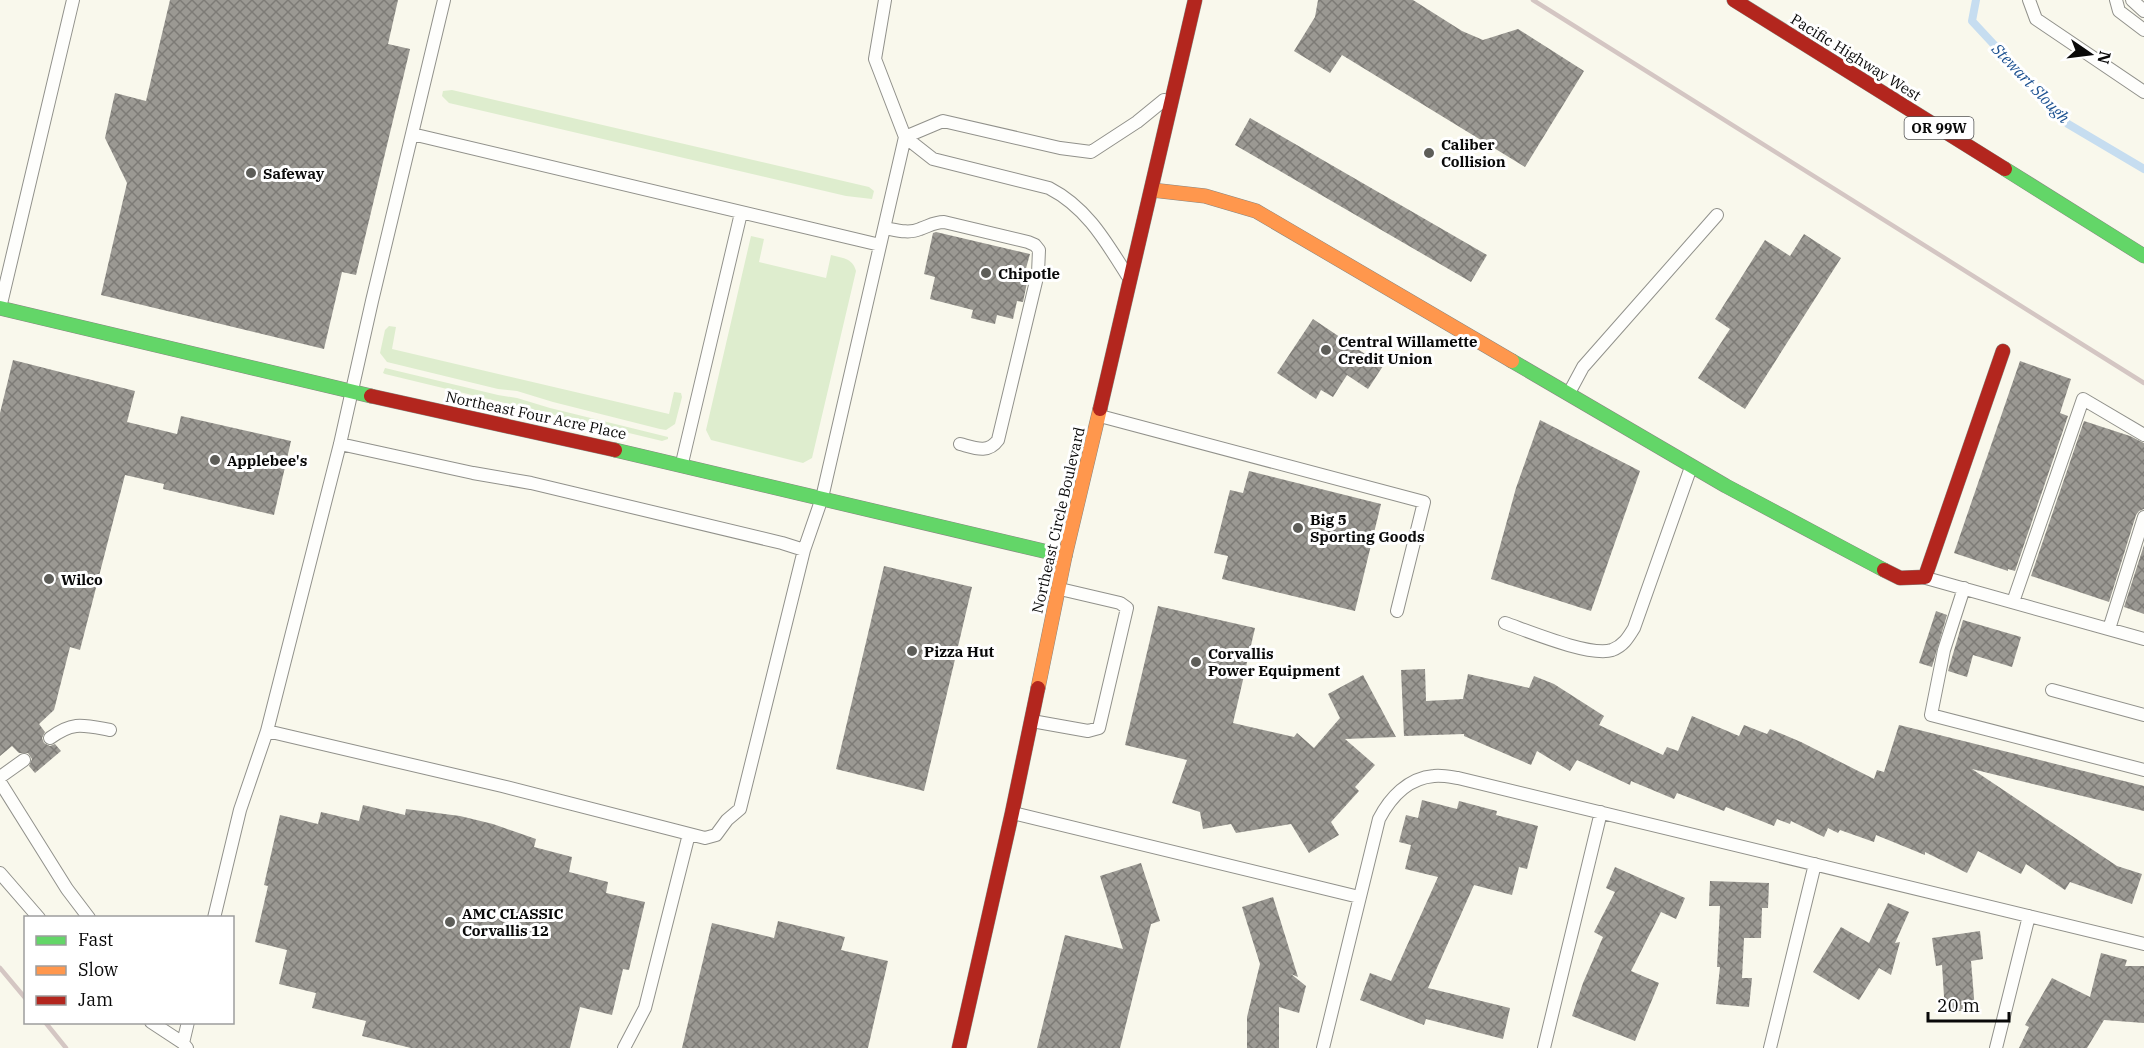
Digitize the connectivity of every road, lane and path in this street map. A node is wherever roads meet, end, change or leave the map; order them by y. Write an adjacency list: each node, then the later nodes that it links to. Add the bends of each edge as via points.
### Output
1 (73, 0): 22 (lane)
2 (444, 0): 13 (lane)
3 (885, 0): 14 (lane, via 875,59)
4 (1195, 0): 11 (main road, Northeast Circle Boulevard)
5 (1734, 0): 20 (main road, Pacific Highway West / OR 99W)
6 (2029, 0): 12 (lane, via 2036,19)
7 (2116, 0): 10 (lane, via 2119,11)
8 (2132, 0): 9 (lane)
9 (2144, 11)
10 (2144, 30)
11 (1175, 92): 14 (lane, via 1091,152 943,121); 15 (main road, Northeast Circle Boulevard)
12 (2144, 92)
13 (412, 134): 16 (lane); 24 (lane)
14 (905, 136): 18 (lane); 21 (lane, via 933,159 1049,188 1062,195 1094,224)
15 (1152, 190): 21 (main road, Northeast Circle Boulevard); 25 (main road, via 1205,196 1256,211)
16 (741, 213): 19 (lane); 30 (lane)
17 (1717, 215): 25 (lane, via 1583,367)
18 (885, 228): 19 (lane); 29 (lane, via 918,230 944,222 1028,242 1039,250 1038,273 998,440 987,450)
19 (880, 245): 32 (lane)
20 (2144, 256)
21 (1131, 281): 26 (main road, Northeast Circle Boulevard)
22 (0, 308): 24 (main road, Northeast Four Acre Place)
23 (2003, 351): 36 (main road)
24 (351, 392): 28 (lane); 30 (main road, Northeast Four Acre Place)
25 (1569, 394): 31 (main road)
26 (1099, 415): 35 (main road, Northeast Circle Boulevard); 40 (lane, via 1424,502)
27 (2144, 435): 39 (lane, via 2083,399)
28 (340, 444): 34 (lane, via 531,483); 48 (lane)
29 (960, 444)
30 (682, 464): 32 (main road, Northeast Four Acre Place)
31 (1692, 466): 36 (main road, via 1900,578); 41 (lane, via 1634,628 1623,645 1595,652)
32 (822, 498): 34 (lane); 35 (main road, Northeast Four Acre Place)
33 (2144, 516): 42 (lane)
34 (804, 550): 56 (lane, via 740,809 716,835 705,838)
35 (1065, 556): 38 (main road, Northeast Circle Boulevard)
36 (1925, 577): 37 (lane)
37 (1964, 588): 39 (lane); 51 (lane, via 1944,650 1931,716)
38 (1059, 589): 46 (main road, Northeast Circle Boulevard); 46 (lane, via 1127,608 1099,728 1088,731)
39 (2013, 602): 42 (lane)
40 (1397, 611)
41 (1505, 624)
42 (2109, 629): 43 (lane)
43 (2144, 639)
44 (2052, 690): 45 (lane)
45 (2144, 715)
46 (1031, 721): 55 (main road, Northeast Circle Boulevard)
47 (110, 730): 49 (lane, via 85,725 65,727)
48 (267, 731): 56 (lane); 62 (lane, via 240,810)
49 (50, 738)
50 (24, 760): 52 (lane)
51 (2144, 770)
52 (0, 777)
53 (0, 782): 61 (lane)
54 (1601, 812): 57 (lane); 59 (lane, via 1458,778 1434,776 1418,780 1398,792 1379,819); 71 (lane)
55 (1012, 813): 59 (lane); 69 (main road, Northeast Circle Boulevard)
56 (689, 834): 68 (lane, via 645,1008)
57 (1815, 864): 63 (lane); 72 (lane)
58 (0, 873): 60 (lane)
59 (1359, 897): 70 (lane)
60 (37, 916)
61 (87, 916)
62 (214, 916)
63 (2029, 916): 64 (lane); 73 (lane)
64 (2144, 944)
65 (154, 1024): 67 (lane)
66 (188, 1024): 67 (lane)
67 (185, 1046)
68 (624, 1048)
69 (959, 1048)
70 (1323, 1048)
71 (1544, 1048)
72 (1770, 1048)
73 (1996, 1048)

